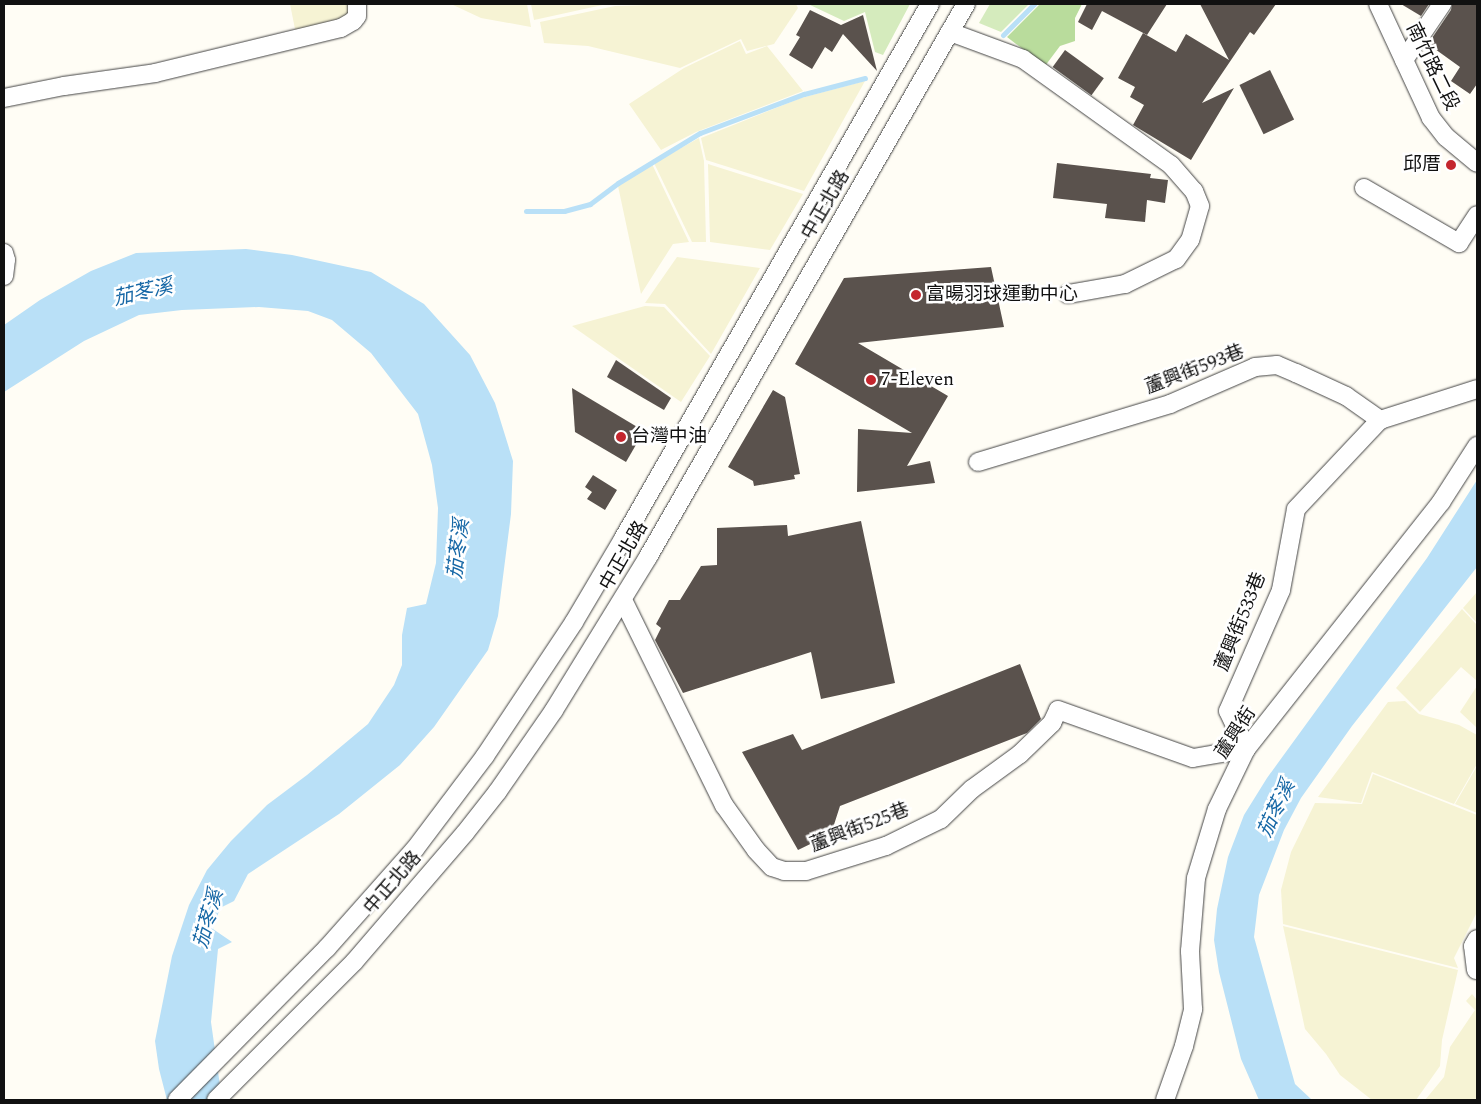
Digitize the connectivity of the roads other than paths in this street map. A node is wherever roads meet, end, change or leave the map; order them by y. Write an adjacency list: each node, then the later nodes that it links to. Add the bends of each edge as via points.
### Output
1 (357, 4): 8 (street, via 357,16 341,28 155,73)
2 (930, 4): 23 (street, 中正北路, via 623,539 534,685 415,849 326,948)
3 (966, 4): 6 (street, 中正北路)
4 (1378, 4): 7 (street, 南竹路二段)
5 (1442, 4): 7 (street)
6 (950, 32): 14 (street, via 1024,59 1171,165 1194,191 1200,206 1190,240 1176,259 1125,284); 19 (street, 中正北路)
7 (1404, 60): 9 (street, 南竹路二段, via 1431,118 1446,137)
8 (4, 98)
9 (1477, 163)
10 (1364, 188): 11 (street, via 1459,243)
11 (1477, 215)
12 (4, 254): 13 (street)
13 (4, 276)
14 (1068, 294)
15 (1477, 389): 16 (street)
16 (1380, 420): 18 (street, 蘆興街593巷, via 1346,396 1296,373 1277,365 1255,367 1170,404); 20 (street, 蘆興街533巷, via 1296,509 1281,590 1228,711)
17 (1477, 446): 20 (street, 蘆興街, via 1441,502)
18 (978, 462)
19 (623, 600): 20 (street, 蘆興街525巷, via 724,805 756,850 772,867 784,871 806,871 886,846 941,819 972,789 1020,754 1052,723 1058,710 1193,758); 24 (street, 中正北路, via 554,710 465,833 354,962)
20 (1246, 749): 25 (street, 蘆興街, via 1217,809 1196,878 1190,951 1193,1009)
21 (1477, 939): 22 (street, via 1473,946)
22 (1476, 970)
23 (176, 1100)
24 (216, 1100)
25 (1165, 1100)

